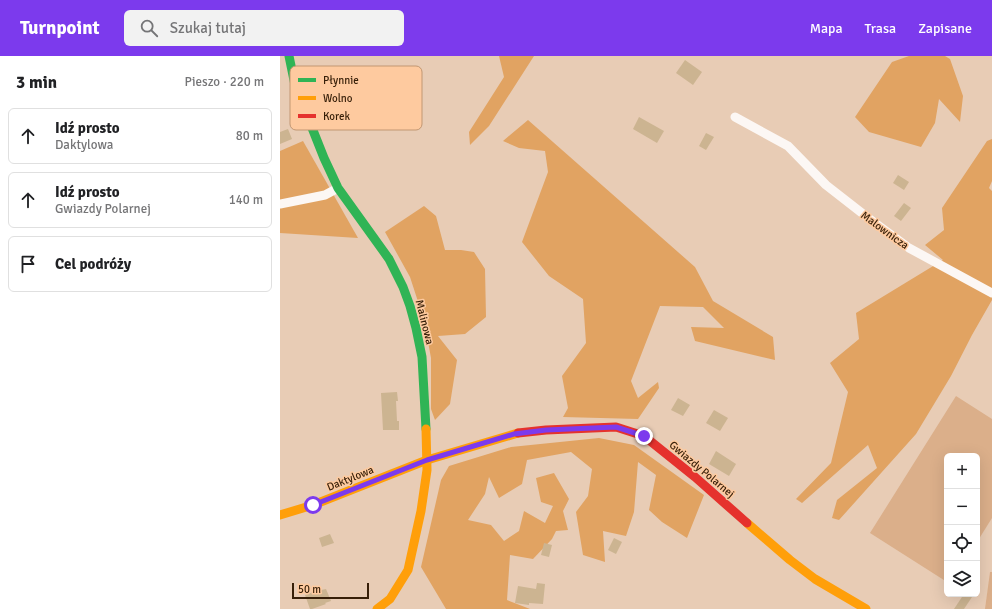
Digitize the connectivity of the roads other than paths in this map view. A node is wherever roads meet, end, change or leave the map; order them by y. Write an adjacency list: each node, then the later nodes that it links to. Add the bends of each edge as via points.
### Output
1 (289, 56): 2 (street, Malinowa)
2 (291, 66)
3 (735, 117): 7 (street, Malownicza, via 791,148 826,185 909,248)
4 (313, 130): 5 (street, Malinowa)
5 (338, 188): 6 (street, via 325,195); 8 (street, Malinowa, via 389,259 410,306 422,357)
6 (280, 204)
7 (992, 293)
8 (427, 460): 9 (street, Daktylowa, via 313,505); 10 (street, Malinowa, via 421,511 408,570 390,599); 11 (street, Gwiazdy Polarnej, via 514,434 546,430 616,427 644,436 790,560 815,579)
9 (280, 515)
10 (377, 609)
11 (866, 609)

